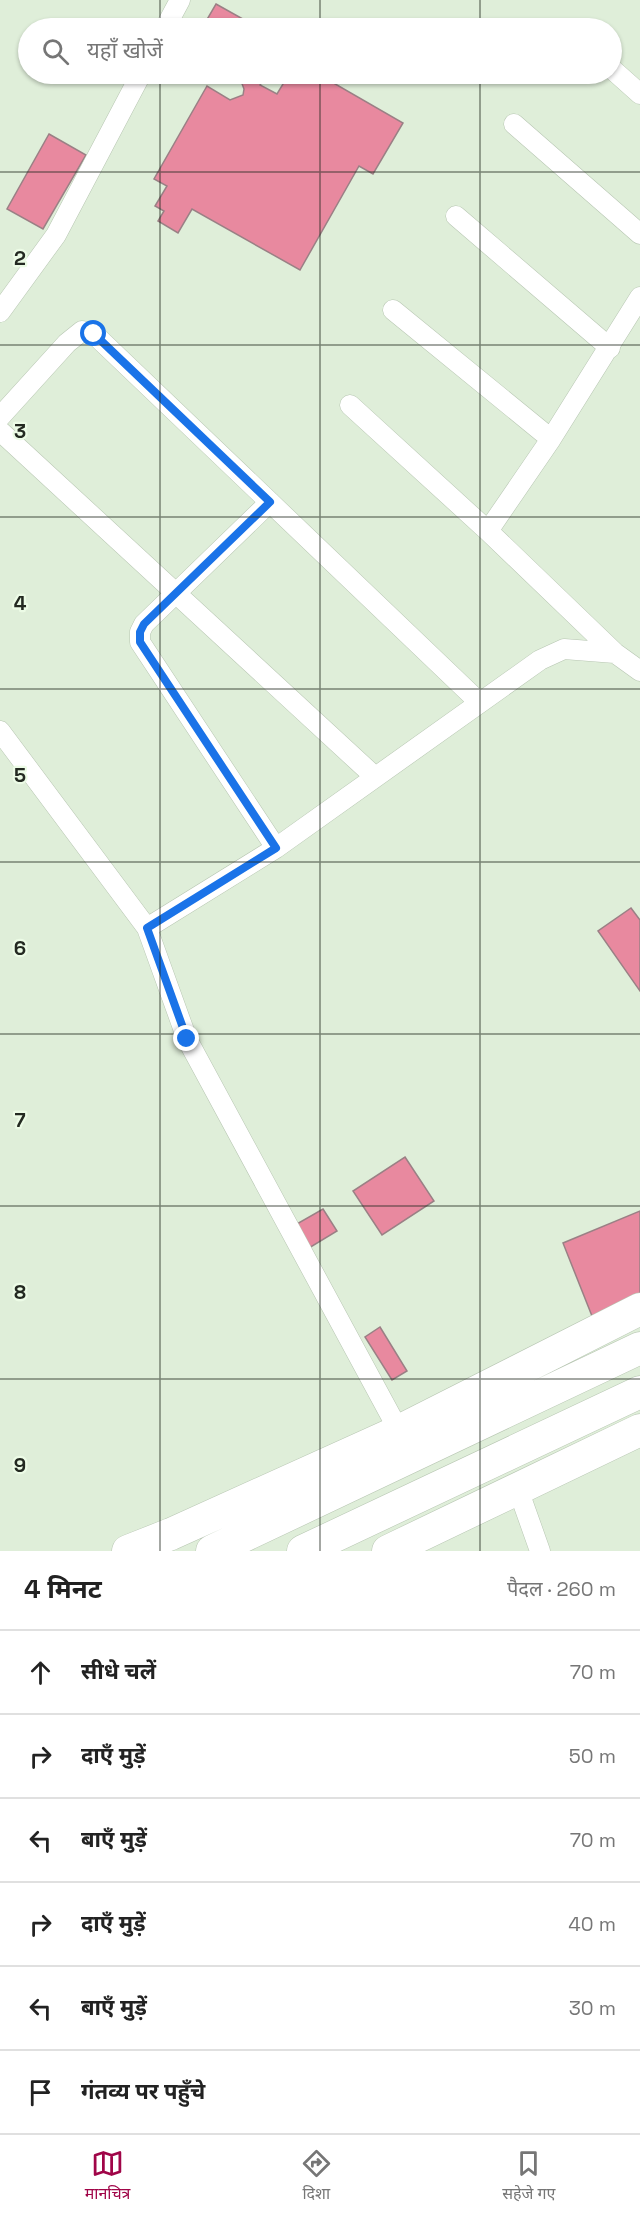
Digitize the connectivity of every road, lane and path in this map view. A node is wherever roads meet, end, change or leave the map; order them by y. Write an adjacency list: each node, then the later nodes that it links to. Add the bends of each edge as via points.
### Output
1 (180, 0): 2 (street)
2 (170, 18)
3 (622, 78): 5 (street)
4 (136, 84): 11 (street, via 56,235)
5 (640, 94)
6 (514, 124): 8 (street)
7 (456, 216): 12 (street)
8 (640, 234)
9 (640, 297): 12 (street)
10 (393, 310): 16 (street)
11 (0, 312)
12 (610, 348): 16 (street)
13 (350, 405): 18 (street)
14 (0, 417): 17 (street, via 67,343 82,331 94,334)
15 (0, 430): 19 (street)
16 (551, 439): 18 (street)
17 (270, 502): 19 (street); 22 (street)
18 (488, 531): 20 (street)
19 (177, 593): 24 (street); 25 (street, via 144,624 140,642)
20 (615, 653): 21 (street); 22 (street, via 564,649 540,660)
21 (640, 671)
22 (479, 702): 24 (street)
23 (0, 731): 26 (street)
24 (374, 776): 25 (street)
25 (276, 848): 26 (street)
26 (147, 928): 31 (street, via 187,1039)
27 (640, 1309): 31 (main road)
28 (640, 1348): 34 (main road)
29 (640, 1392): 35 (main road)
30 (640, 1430): 32 (main road)
31 (399, 1431): 33 (main road)
32 (518, 1489): 36 (main road); 37 (street)
33 (129, 1551)
34 (212, 1551)
35 (303, 1551)
36 (388, 1551)
37 (540, 1551)

